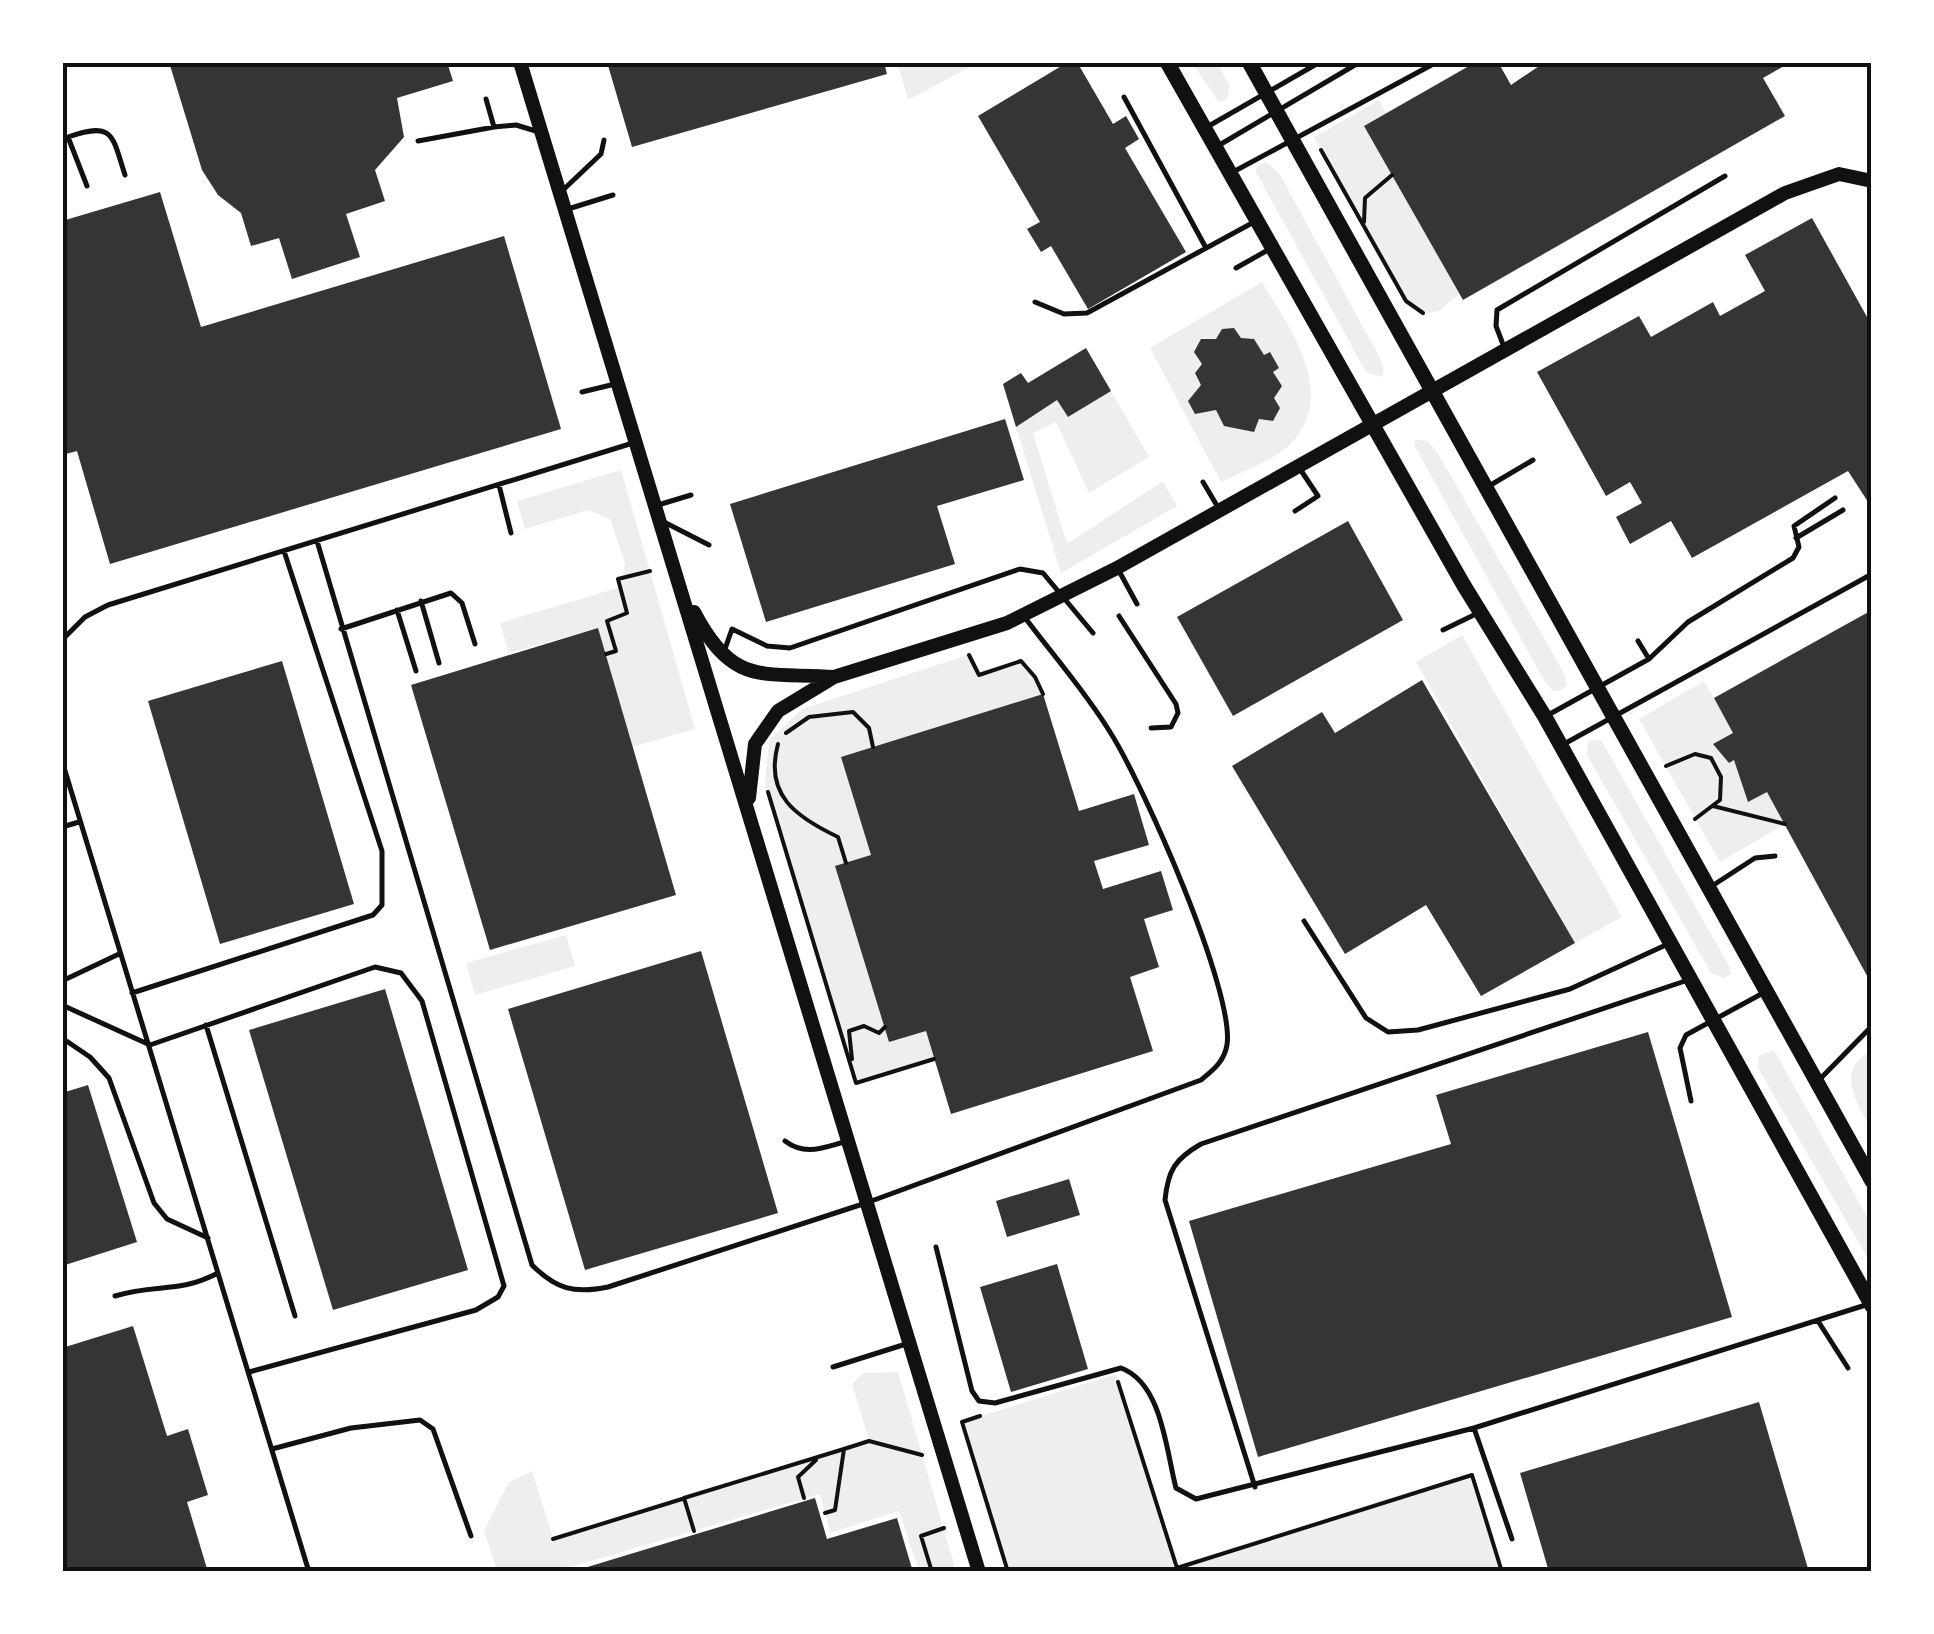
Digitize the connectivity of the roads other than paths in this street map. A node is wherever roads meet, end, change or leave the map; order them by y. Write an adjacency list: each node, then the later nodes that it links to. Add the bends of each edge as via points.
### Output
1 (520, 62): 13 (street)
2 (1167, 62): 12 (main road)
3 (1249, 62): 7 (main road)
4 (1320, 62): 7 (lane)
5 (1360, 62): 10 (lane)
6 (1437, 62): 14 (lane)
7 (1266, 94): 10 (main road); 12 (lane)
8 (1124, 98): 28 (lane)
9 (486, 99): 11 (lane)
10 (1276, 111): 14 (main road); 18 (lane)
11 (494, 127): 13 (lane); 17 (lane)
12 (1205, 128): 18 (main road)
13 (542, 132): 24 (street)
14 (1292, 138): 19 (lane); 34 (main road)
15 (65, 139): 20 (lane, via 106,130); 23 (lane)
16 (604, 140): 24 (lane, via 592,164)
17 (418, 142)
18 (1216, 147): 19 (main road)
19 (1230, 173): 27 (main road)
20 (124, 175)
21 (1725, 176): 32 (lane, via 1502,306 1495,320)
22 (1872, 181): 32 (street, via 1838,174 1785,193)
23 (86, 186)
24 (560, 193): 26 (street)
25 (613, 195): 26 (lane)
26 (565, 210): 33 (street)
27 (1256, 221): 28 (lane); 29 (main road)
28 (1206, 248): 31 (lane, via 1087,313 1064,314)
29 (1272, 248): 30 (lane); 36 (main road)
30 (1236, 268)
31 (1035, 302)
32 (1505, 350): 34 (street)
33 (618, 384): 35 (lane); 37 (street)
34 (1433, 390): 36 (street); 42 (main road)
35 (582, 392)
36 (1372, 426): 39 (street); 61 (main road)
37 (636, 442): 41 (lane); 48 (street)
38 (1533, 460): 42 (lane)
39 (1298, 466): 46 (lane, via 1318,496); 47 (street)
40 (1203, 482): 47 (lane)
41 (498, 485): 49 (lane); 51 (lane)
42 (1486, 488): 75 (main road)
43 (691, 495): 48 (lane)
44 (1835, 498): 50 (lane, via 1800,520)
45 (1843, 510): 50 (lane)
46 (1295, 511)
47 (1221, 512): 54 (street)
48 (657, 513): 52 (lane); 56 (street)
49 (511, 532)
50 (1796, 538): 71 (lane, via 1793,558 1688,622)
51 (317, 541): 53 (lane); 64 (lane)
52 (708, 545)
53 (284, 551): 67 (lane, via 108,605); 92 (lane, via 382,851 382,906 374,915)
54 (1117, 568): 57 (street); 59 (lane)
55 (1872, 574): 77 (lane)
56 (678, 580): 70 (street); 81 (street)
57 (1065, 595): 62 (street); 66 (lane); 70 (lane, via 1043,573 1020,569 790,648 767,646 732,629)
58 (422, 601): 60 (lane); 69 (lane, via 458,597); 72 (lane)
59 (1137, 604)
60 (397, 610): 64 (lane); 73 (lane)
61 (1480, 612): 65 (lane); 76 (main road)
62 (1023, 615): 74 (street); 104 (lane, via 1110,730 1153,808 1226,1009 1227,1045 1219,1065 1200,1080)
63 (1119, 616): 78 (lane, via 1176,704 1171,727)
64 (342, 629): 104 (lane, via 532,1264 549,1283 565,1290 608,1288)
65 (1443, 630)
66 (1093, 633)
67 (62, 640)
68 (1638, 641): 71 (lane)
69 (476, 644)
70 (722, 656): 74 (street, via 764,676)
71 (1648, 659): 75 (lane)
72 (439, 664)
73 (416, 671)
74 (834, 677): 81 (street, via 778,711 763,728 750,766)
75 (1598, 687): 76 (lane); 77 (main road)
76 (1545, 716): 79 (main road)
77 (1614, 716): 79 (lane); 85 (main road)
78 (1151, 728)
79 (1561, 746): 87 (main road)
80 (62, 761): 82 (lane)
81 (749, 814): 102 (street)
82 (79, 822): 83 (lane); 88 (lane)
83 (62, 827)
84 (1775, 856): 85 (lane, via 1755,858)
85 (1710, 888): 91 (main road)
86 (1304, 922): 87 (lane, via 1366,1018 1388,1032 1418,1030 1570,988)
87 (1670, 943): 89 (main road)
88 (119, 954): 90 (lane); 92 (lane)
89 (1691, 979): 94 (main road); 118 (lane, via 1201,1144 1179,1157 1168,1173 1166,1200)
90 (62, 981)
91 (1767, 991): 94 (lane); 99 (main road)
92 (132, 993): 98 (lane)
93 (62, 1005): 98 (lane)
94 (1712, 1016): 100 (lane, via 1680,1048); 109 (main road)
95 (206, 1025): 98 (lane); 110 (lane); 115 (lane, via 363,970 400,973 422,1001 504,1286 476,1310)
96 (1872, 1026): 99 (lane)
97 (62, 1038): 105 (lane, via 109,1078 154,1203 167,1219)
98 (150, 1044): 105 (lane)
99 (1818, 1081): 103 (main road)
100 (1690, 1101)
101 (785, 1141): 102 (lane, via 810,1152)
102 (847, 1142): 104 (street)
103 (1872, 1181)
104 (866, 1203): 112 (street)
105 (208, 1238): 107 (lane)
106 (936, 1246): 118 (lane, via 979,1401 1121,1368 1149,1388 1176,1488 1184,1496)
107 (218, 1273): 108 (lane, via 182,1289 162,1286); 115 (lane)
108 (115, 1296)
109 (1871, 1305): 111 (lane)
110 (296, 1316)
111 (1818, 1320): 114 (lane); 116 (lane)
112 (910, 1343): 113 (lane); 122 (street)
113 (833, 1367)
114 (1848, 1368)
115 (248, 1372): 117 (lane)
116 (1474, 1428): 118 (lane); 120 (lane)
117 (272, 1449): 119 (lane, via 351,1428 420,1420 433,1429); 121 (lane)
118 (1255, 1487)
119 (471, 1536)
120 (1512, 1539)
121 (308, 1572)
122 (979, 1572)

